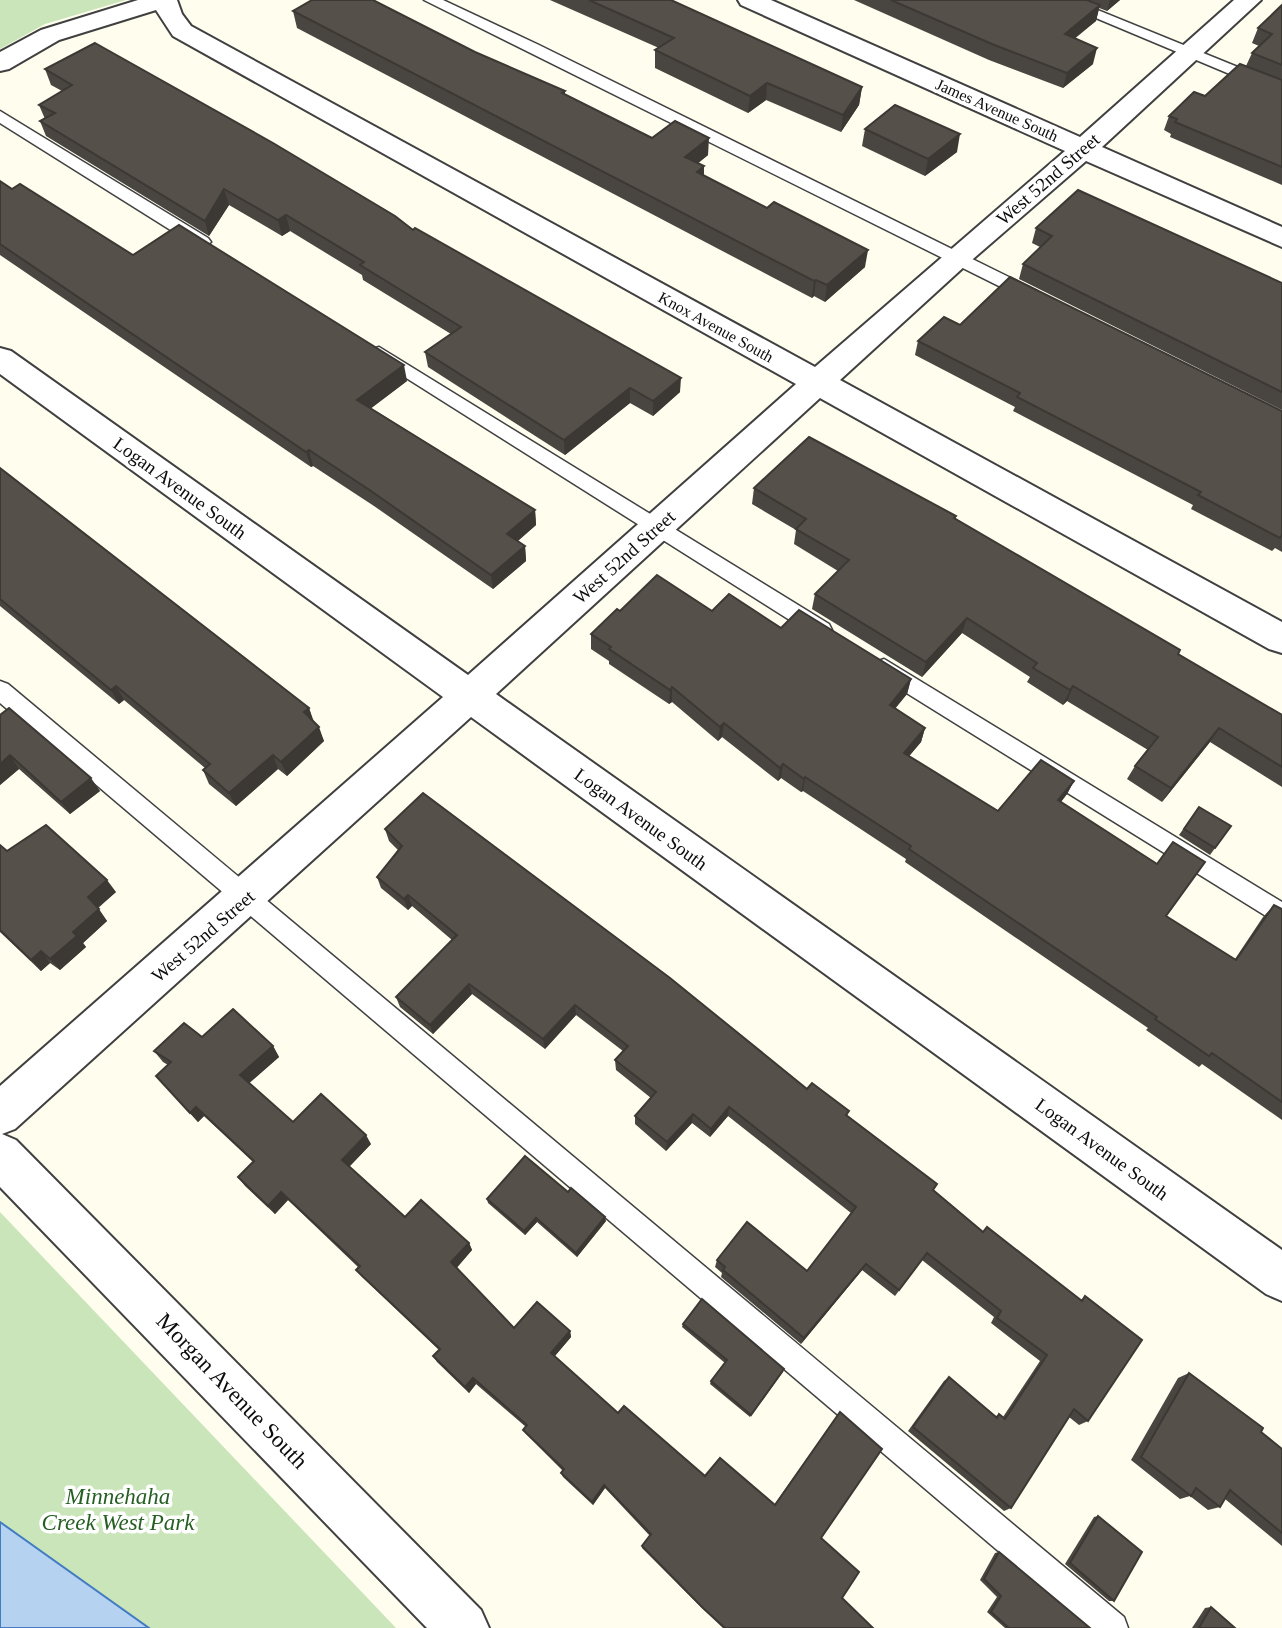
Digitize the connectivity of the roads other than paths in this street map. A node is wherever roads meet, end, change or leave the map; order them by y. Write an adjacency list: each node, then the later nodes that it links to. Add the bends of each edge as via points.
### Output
1 (165, 0): 7 (street, via 50,35); 17 (street, Knox Avenue South, via 182,31)
2 (431, 0): 13 (lane)
3 (750, 0): 10 (street, James Avenue South)
4 (1060, 0): 6 (lane)
5 (1249, 0): 6 (street, West 52nd Street)
6 (1191, 53): 8 (lane); 10 (street, West 52nd Street)
7 (0, 62)
8 (1282, 91)
9 (0, 116): 12 (lane)
10 (1083, 149): 11 (street, James Avenue South); 13 (street, West 52nd Street)
11 (1282, 238)
12 (213, 249)
13 (956, 258): 14 (lane); 17 (street, West 52nd Street)
14 (1049, 304)
15 (367, 345): 18 (lane)
16 (0, 359): 23 (street, Logan Avenue South)
17 (818, 383): 18 (street, West 52nd Street); 19 (street, Knox Avenue South)
18 (657, 527): 20 (lane); 23 (street, West 52nd Street)
19 (1282, 639)
20 (844, 643)
21 (868, 658): 25 (lane)
22 (0, 690): 24 (lane)
23 (469, 696): 24 (street, West 52nd Street); 28 (street, Logan Avenue South)
24 (246, 897): 26 (street, West 52nd Street); 30 (lane)
25 (1282, 915)
26 (0, 1114)
27 (0, 1155): 29 (street, Morgan Avenue South)
28 (1282, 1278)
29 (463, 1628)
30 (1113, 1628)

